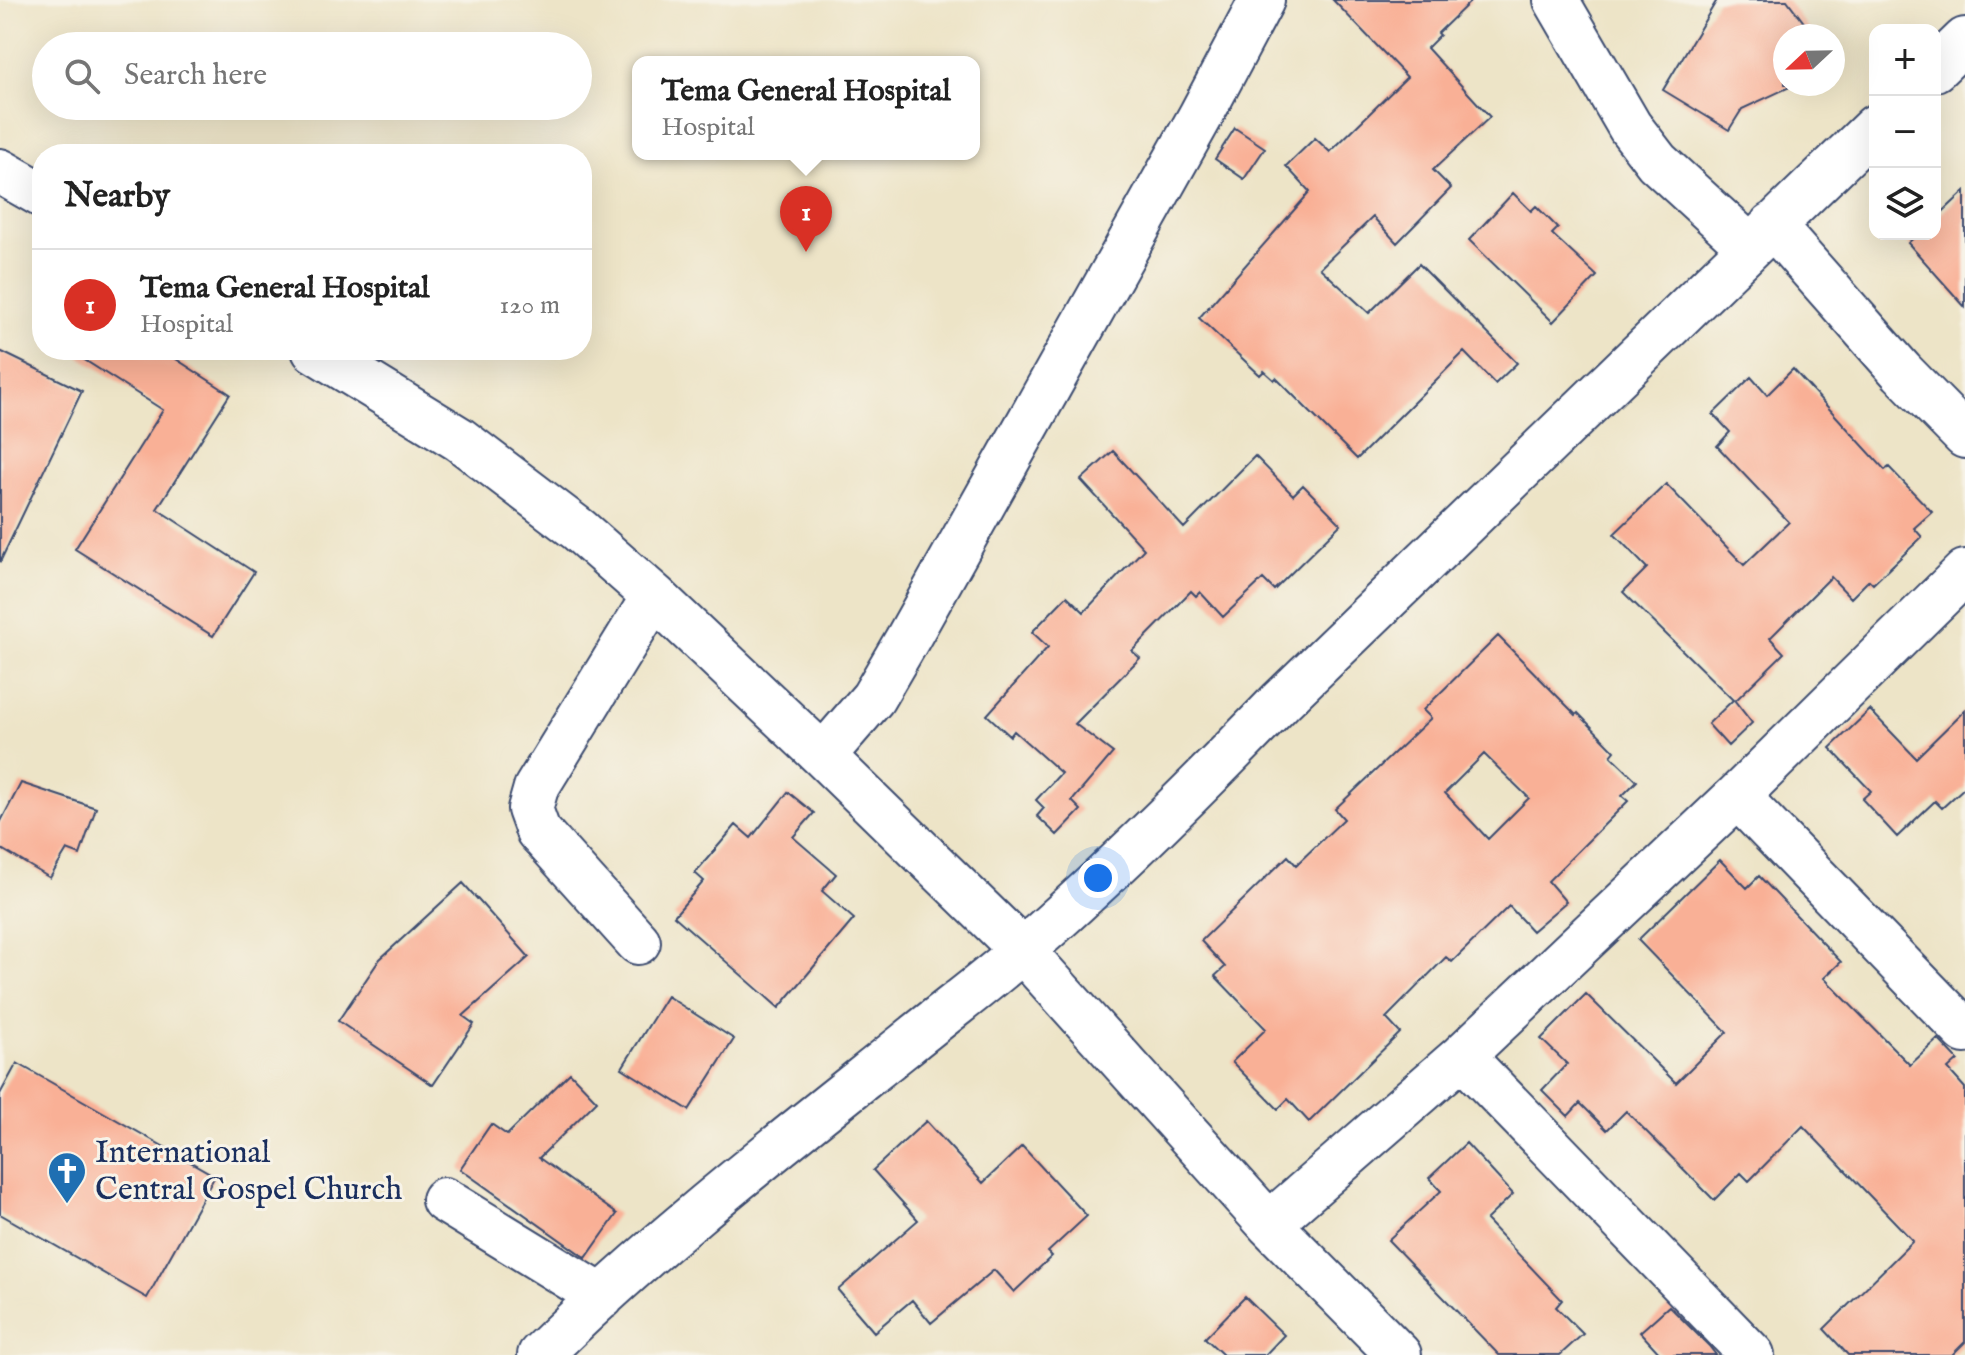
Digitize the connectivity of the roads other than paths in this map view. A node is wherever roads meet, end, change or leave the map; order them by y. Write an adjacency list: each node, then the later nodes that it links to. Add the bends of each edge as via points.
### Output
1 (1262, 0): 13 (street, via 908,638 873,698)
2 (1556, 0): 8 (street, via 1630,127 1657,162)
3 (1965, 40): 4 (street)
4 (1941, 63)
5 (1869, 133): 8 (street)
6 (0, 171): 7 (street)
7 (32, 189)
8 (1761, 236): 10 (street); 16 (street, via 1188,796)
9 (330, 360): 12 (street, via 459,439 579,530)
10 (1965, 436)
11 (1965, 572): 14 (street)
12 (654, 596): 13 (street); 15 (street, via 536,788 530,809 538,831)
13 (823, 756): 16 (street)
14 (1737, 796): 17 (street); 18 (street)
15 (638, 942)
16 (1022, 950): 20 (street); 21 (street)
17 (1965, 1031)
18 (1462, 1056): 20 (street); 24 (street)
19 (444, 1200): 21 (street)
20 (1269, 1224): 23 (street)
21 (602, 1297): 22 (street)
22 (540, 1355)
23 (1399, 1355)
24 (1752, 1355)

